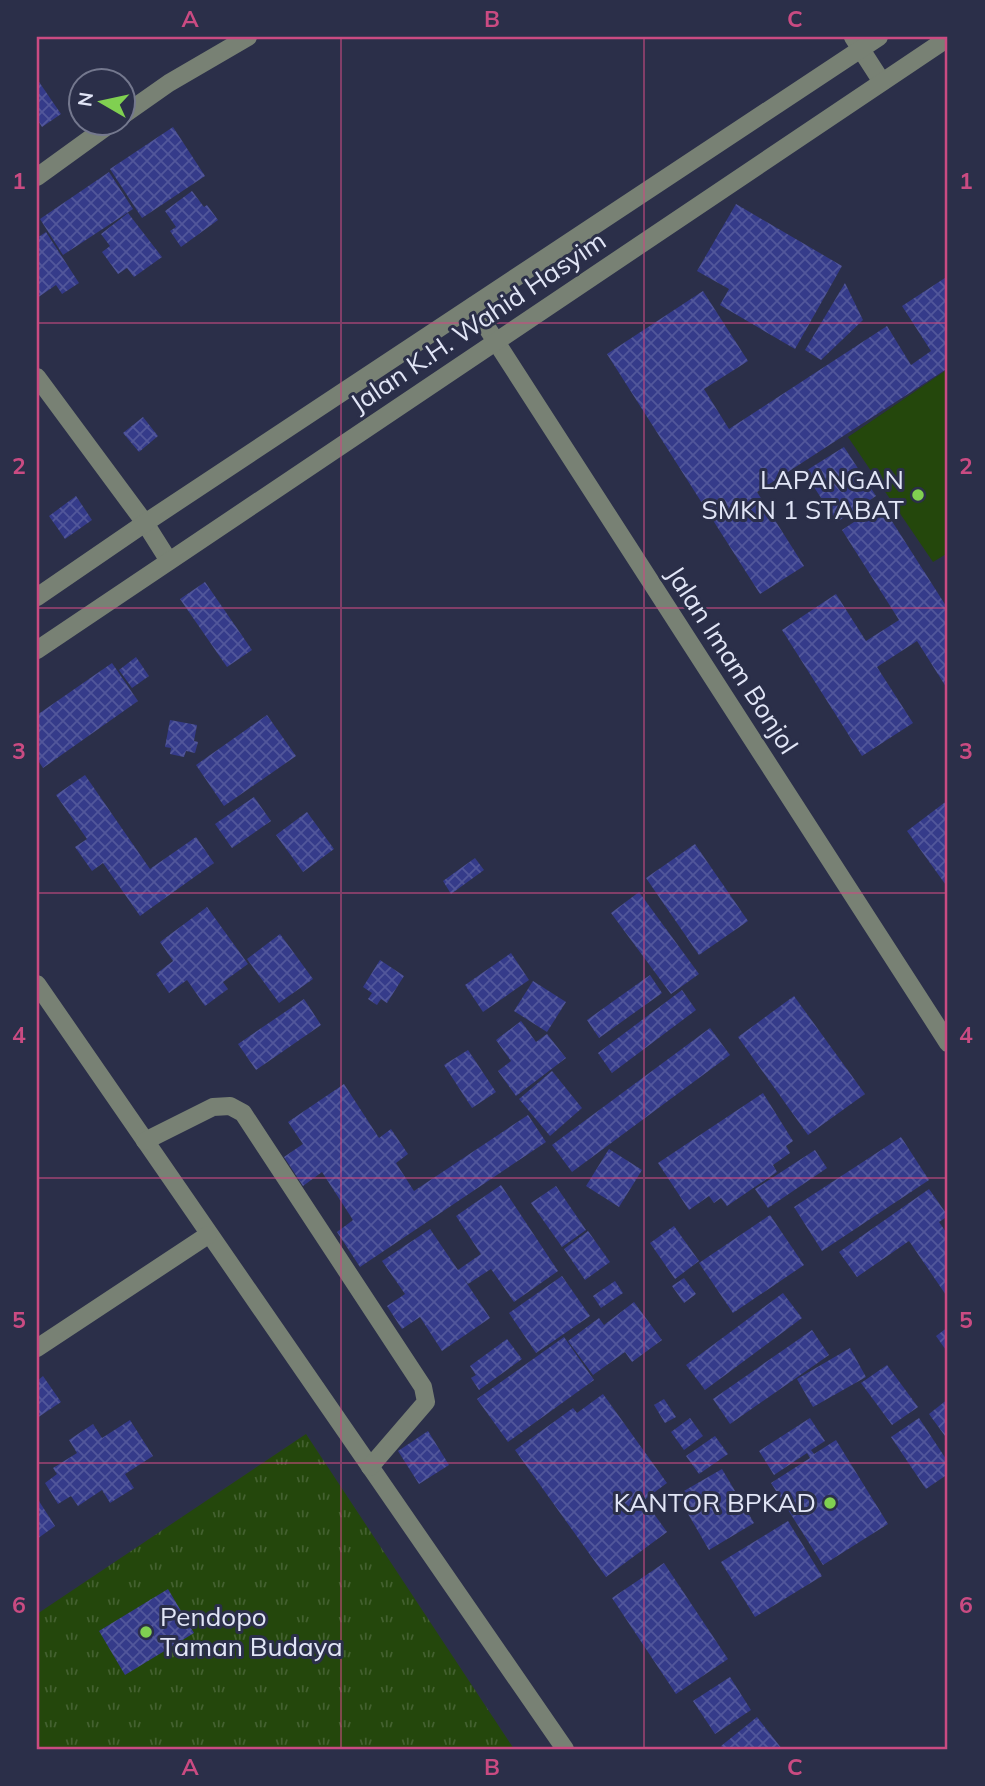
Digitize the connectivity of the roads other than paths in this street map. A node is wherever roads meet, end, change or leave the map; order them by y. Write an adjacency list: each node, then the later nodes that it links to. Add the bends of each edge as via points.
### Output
1 (248, 37): 6 (street)
2 (879, 37): 4 (street, Jalan K.H. Wahid Hasyim)
3 (948, 38): 5 (street, Jalan K.H. Wahid Hasyim)
4 (857, 43): 5 (street); 9 (street, Jalan K.H. Wahid Hasyim)
5 (882, 82): 10 (street, Jalan K.H. Wahid Hasyim)
6 (136, 106)
7 (94, 136): 8 (street)
8 (37, 177)
9 (472, 306): 10 (street, Jalan Imam Bonjol); 12 (street, Jalan K.H. Wahid Hasyim)
10 (495, 341): 13 (street, Jalan K.H. Wahid Hasyim); 17 (street, Jalan Imam Bonjol)
11 (37, 377): 12 (street)
12 (145, 523): 13 (street); 14 (street, Jalan K.H. Wahid Hasyim)
13 (169, 561): 15 (street, Jalan K.H. Wahid Hasyim)
14 (37, 597)
15 (37, 650)
16 (37, 984): 18 (street)
17 (948, 1043)
18 (145, 1141): 19 (street); 21 (street, via 213,1107 230,1106 243,1113 423,1387 426,1402)
19 (208, 1235): 20 (street); 21 (street)
20 (37, 1348)
21 (370, 1467): 22 (street)
22 (565, 1749)

